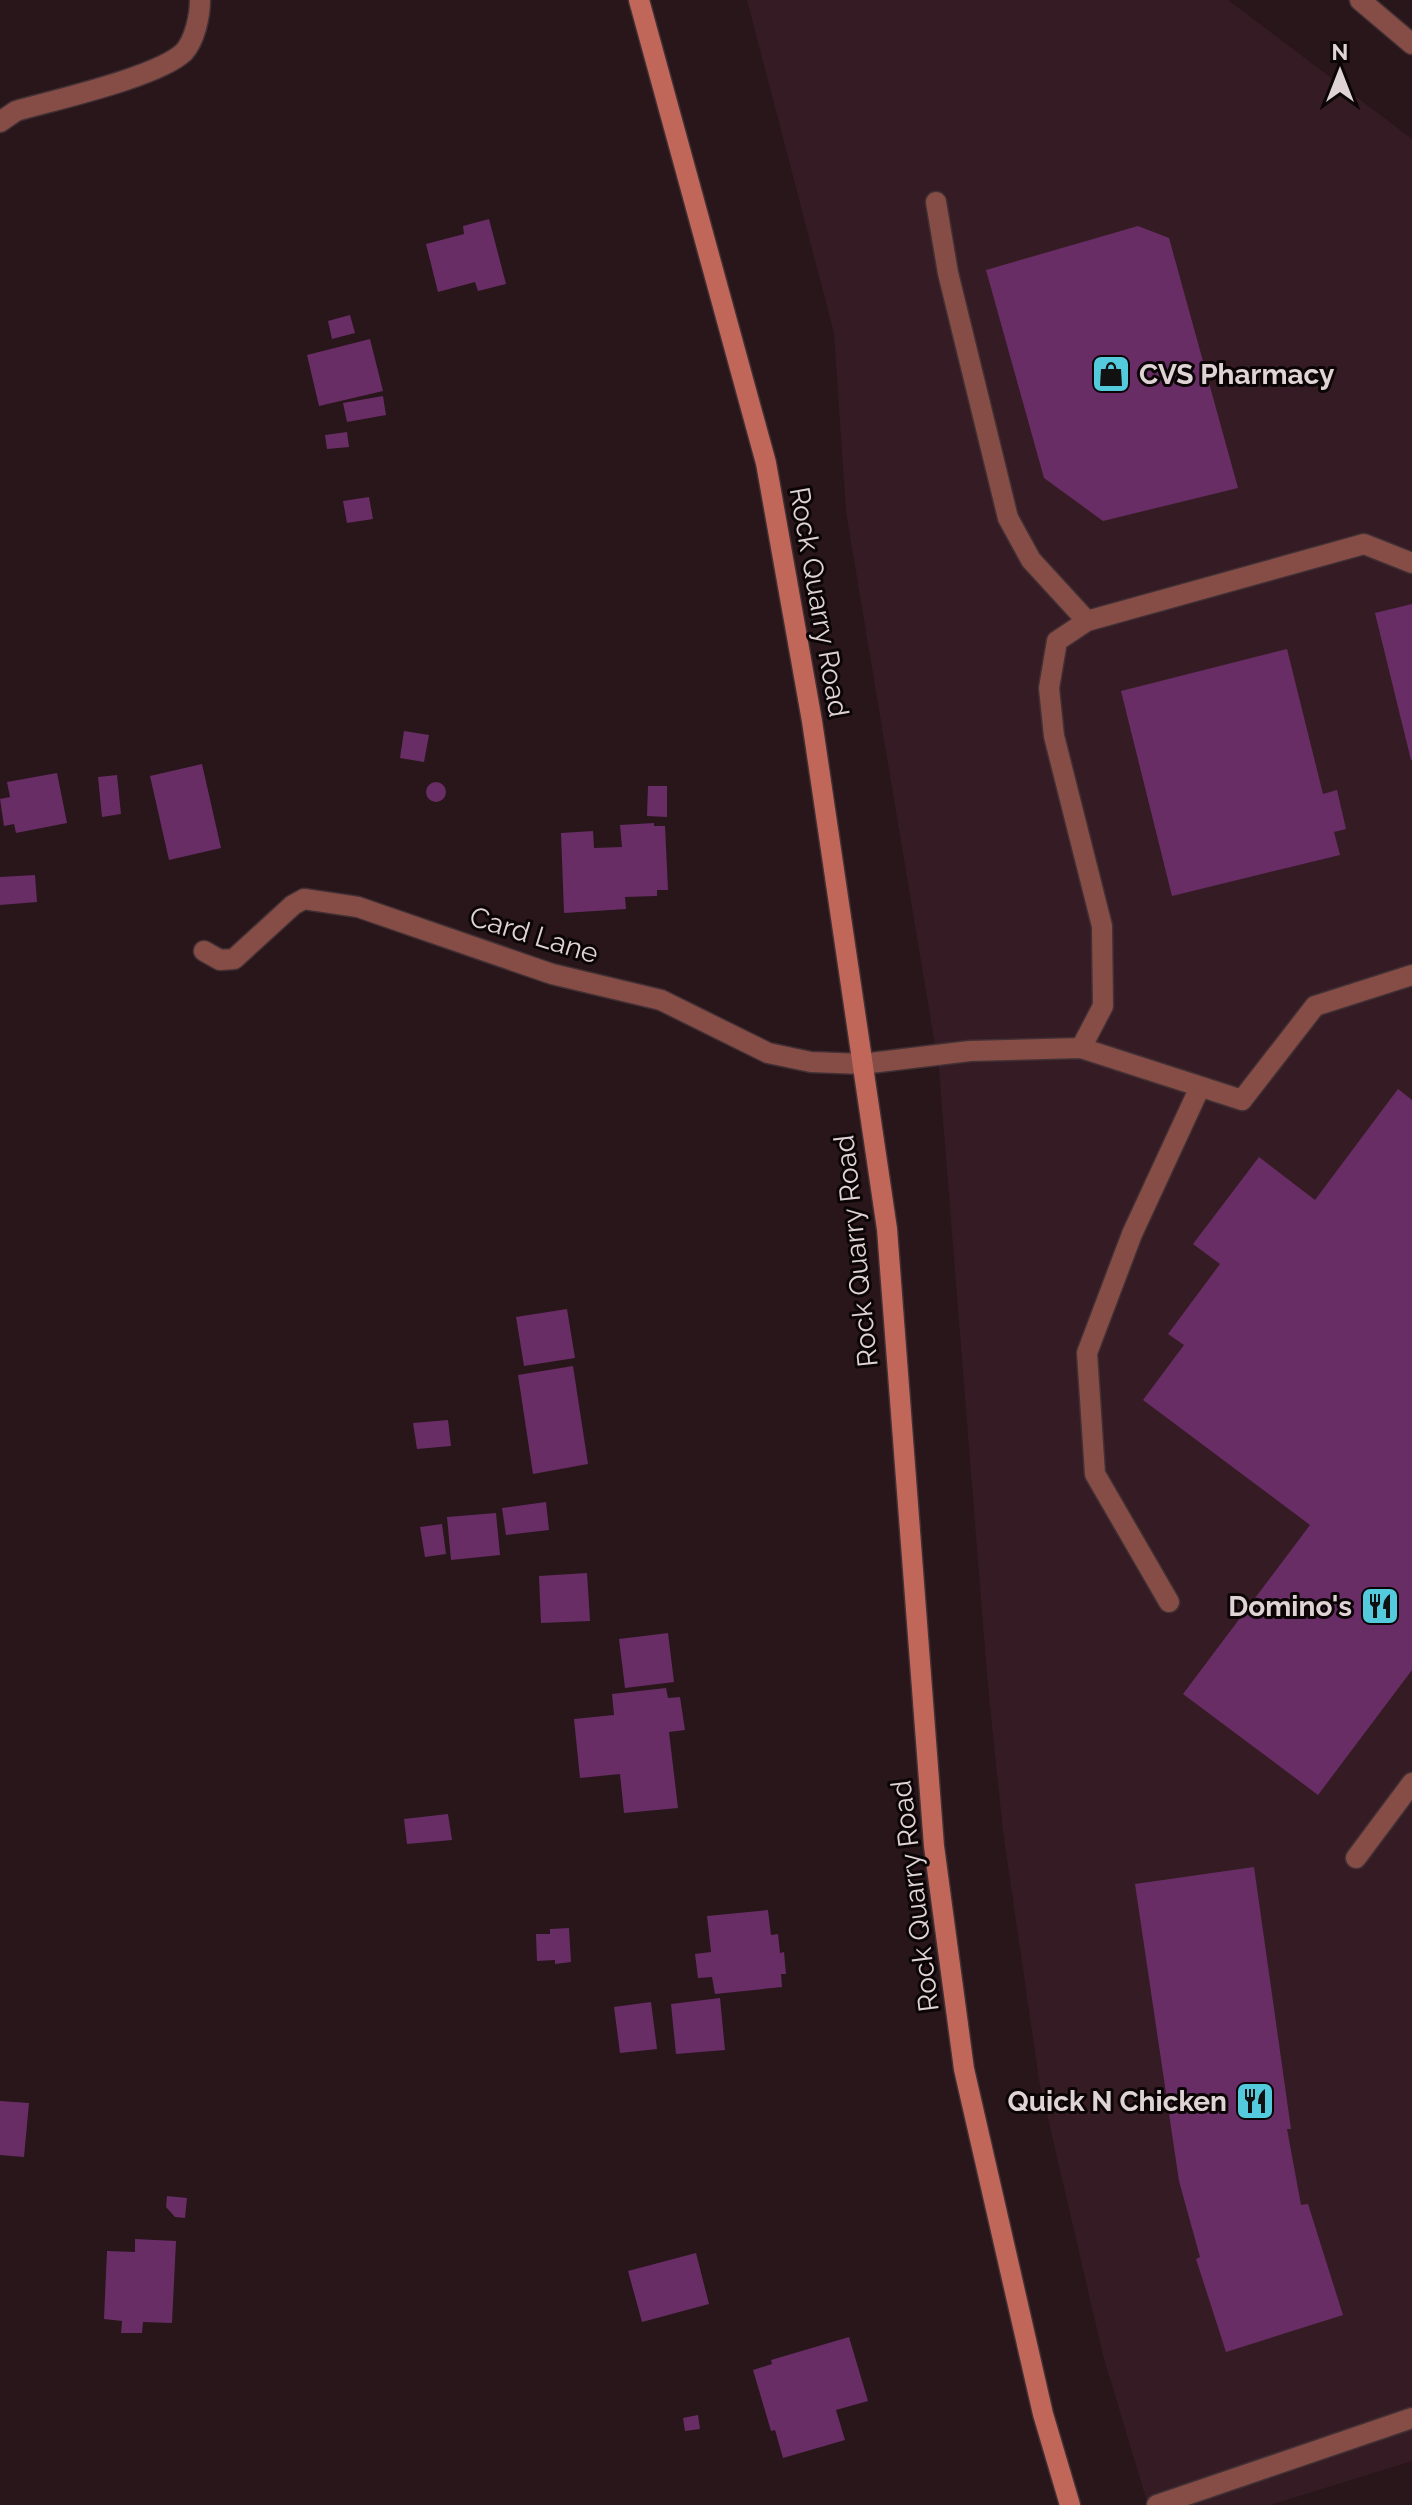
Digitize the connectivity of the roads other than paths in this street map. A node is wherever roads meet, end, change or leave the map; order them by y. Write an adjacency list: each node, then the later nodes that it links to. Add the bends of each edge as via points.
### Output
1 (200, 0): 5 (street, via 200,15 184,51 151,71 16,111)
2 (639, 0): 12 (main road, Rock Quarry Road, via 766,463 812,721)
3 (1360, 0): 4 (street)
4 (1412, 44)
5 (0, 122)
6 (936, 202): 8 (street, via 948,273 1008,518 1031,560)
7 (1412, 563): 8 (street, via 1364,544)
8 (1087, 621): 11 (street, via 1057,641 1049,688 1054,736 1102,926 1103,1006)
9 (204, 951): 12 (street, Card Lane, via 220,960 234,959 293,905 304,899 323,900 358,907 552,974 661,1000 768,1053)
10 (1412, 975): 13 (street, via 1315,1006 1242,1100)
11 (1081, 1048): 12 (street, via 970,1051); 13 (street)
12 (862, 1064): 18 (main road, Rock Quarry Road, via 887,1229 934,1846 964,2069 1043,2414)
13 (1200, 1087): 14 (street, via 1132,1234 1087,1353 1095,1474)
14 (1169, 1602)
15 (1412, 1783): 16 (street)
16 (1356, 1858)
17 (1412, 2418): 19 (street)
18 (1070, 2505)
19 (1157, 2505)

